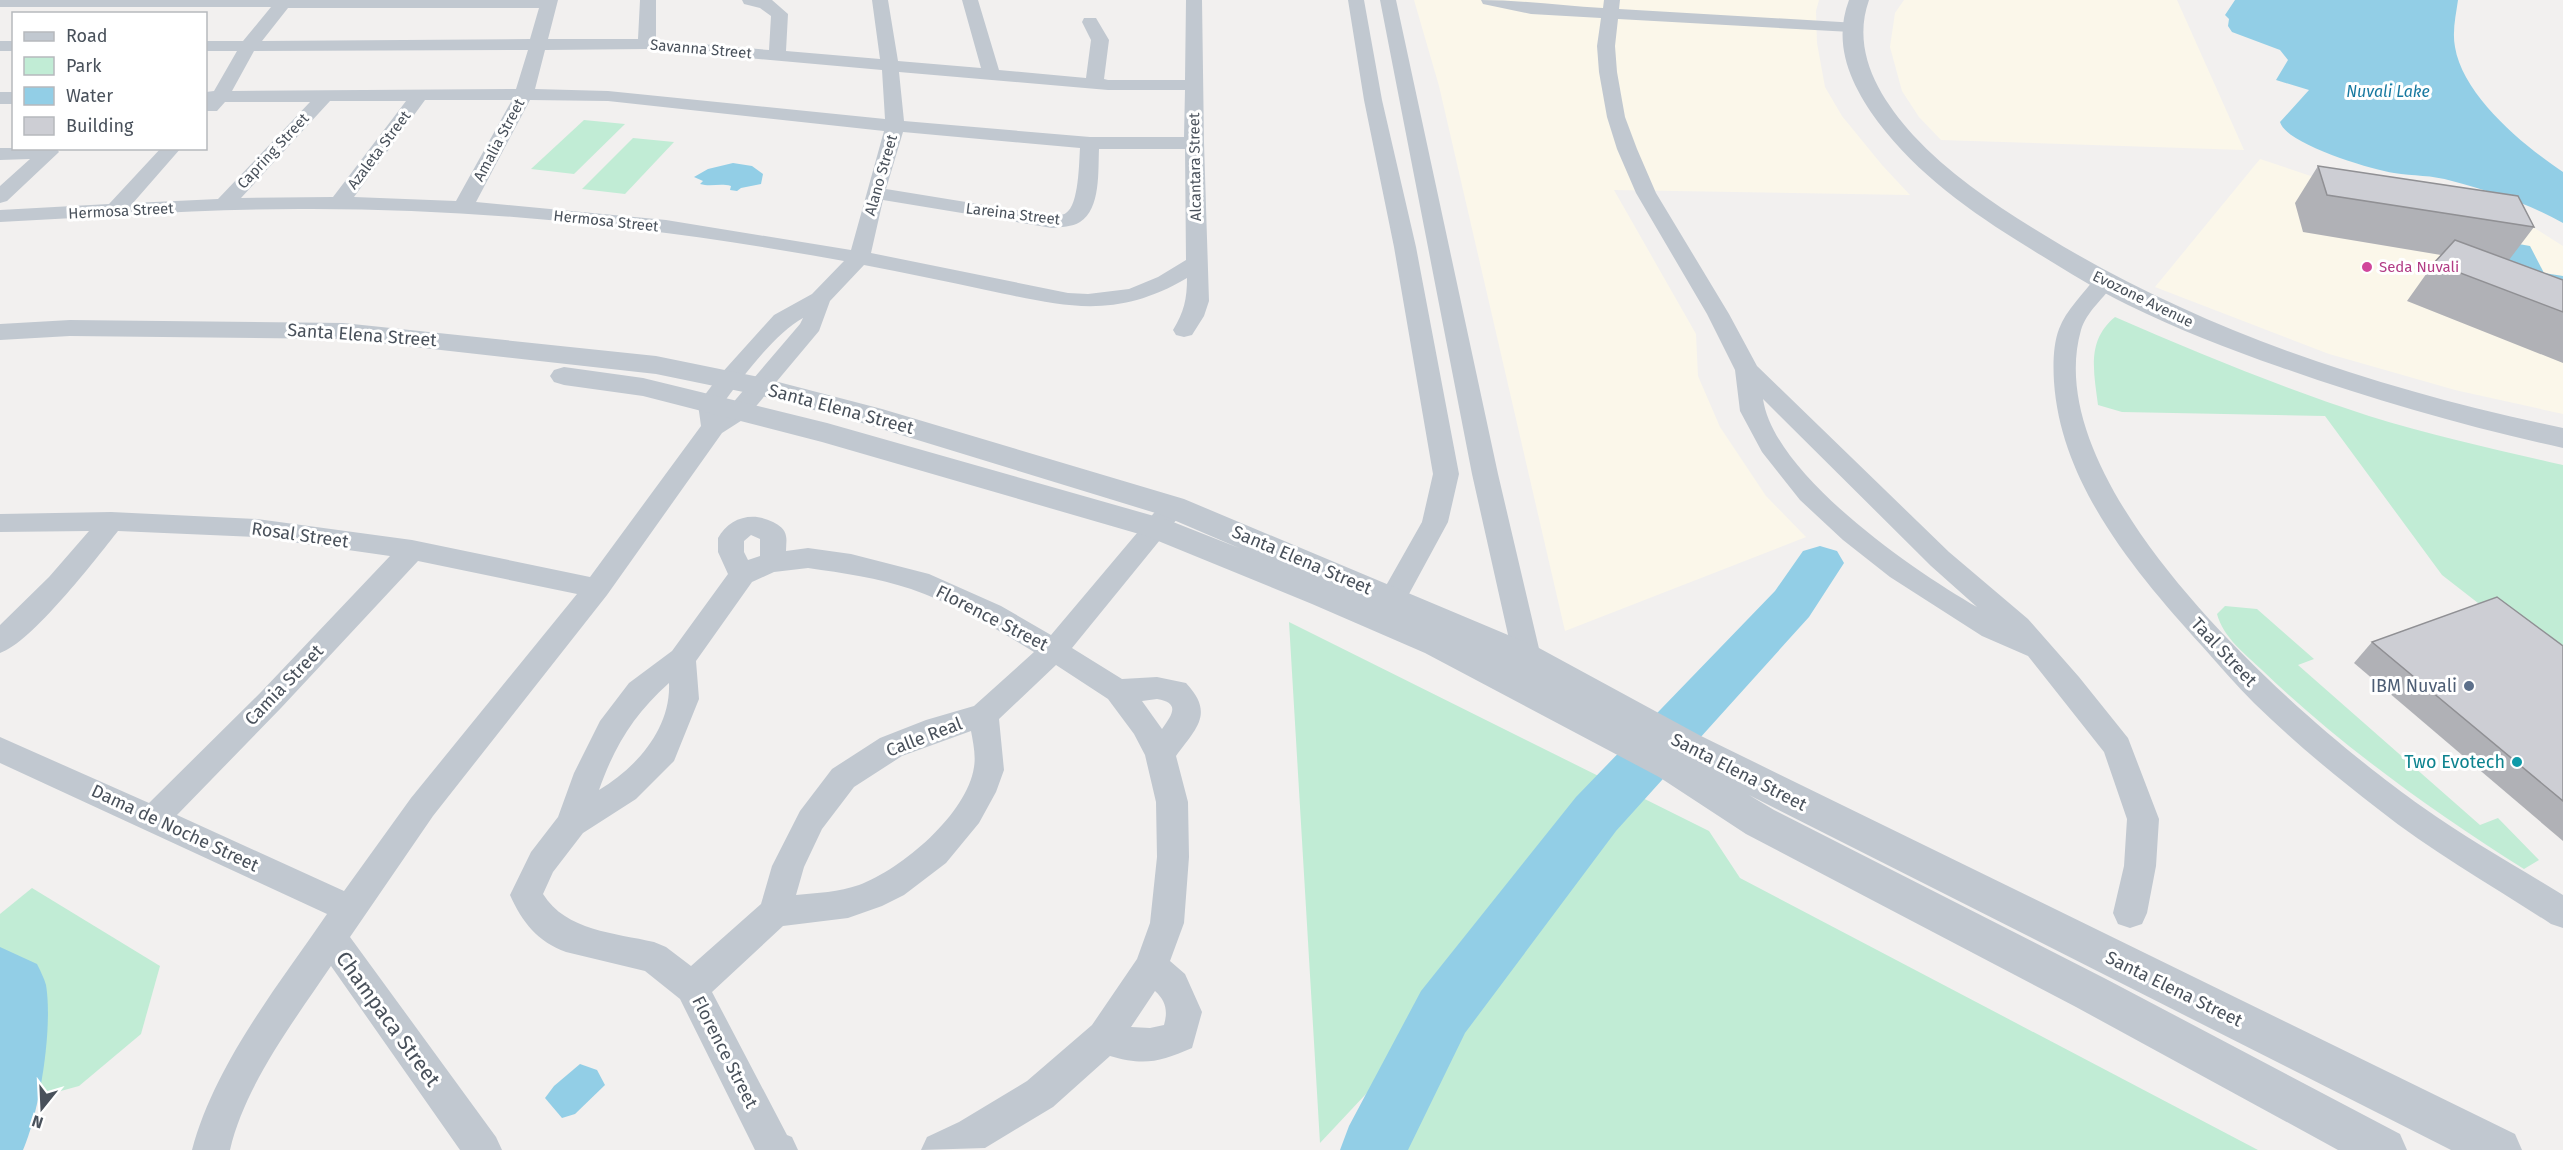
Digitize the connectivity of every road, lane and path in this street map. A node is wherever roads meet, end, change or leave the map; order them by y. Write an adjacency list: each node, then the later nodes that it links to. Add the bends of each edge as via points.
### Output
1 (648, 0): 18 (street)
2 (750, 0): 22 (street, via 766,4 780,14)
3 (880, 0): 23 (street, Alano Street)
4 (970, 0): 24 (street)
5 (1194, 0): 26 (street, Alcantara Street)
6 (1356, 0): 27 (street)
7 (1388, 0): 28 (street)
8 (1489, 0): 14 (street, via 1531,9)
9 (1859, 0): 17 (street, Evozone Avenue)
10 (23, 1): 12 (street); 13 (street); 15 (street)
11 (550, 1): 13 (street); 21 (street, Amalia Street)
12 (0, 2)
13 (284, 2): 19 (street)
14 (1611, 7): 17 (street); 52 (street, via 1606,46 1608,72 1613,106 1627,149 1646,194)
15 (0, 19)
16 (1090, 22): 25 (street, via 1100,40)
17 (1851, 27): 47 (street, Evozone Avenue, via 1862,79 1888,120 1923,160 1993,214)
18 (647, 44): 21 (street, Savanna Street); 22 (street, Savanna Street)
19 (249, 45): 20 (street, Savanna Street); 21 (street, Savanna Street); 32 (street)
20 (207, 46)
21 (537, 46): 29 (street, Amalia Street)
22 (777, 56): 23 (street, Savanna Street)
23 (890, 65): 24 (street, Savanna Street); 33 (street, Alano Street)
24 (992, 76): 25 (street, Savanna Street)
25 (1094, 84): 26 (street, Savanna Street)
26 (1194, 85): 34 (street, Alcantara Street)
27 (1372, 93): 28 (street); 63 (street, via 1405,247 1446,474 1436,522)
28 (1405, 93): 67 (street)
29 (524, 94): 31 (street); 33 (street, via 608,96); 42 (street, Amalia Street)
30 (325, 96): 31 (street); 32 (street); 41 (street, Capring Street)
31 (419, 96): 40 (street, Azaleta Street)
32 (213, 97)
33 (895, 126): 35 (street); 38 (street, Alano Street)
34 (1194, 142): 35 (street); 46 (street, Alcantara Street)
35 (1090, 143): 38 (street, Lareina Street, via 1084,201 1078,213 1068,220 1052,222)
36 (170, 150): 43 (street)
37 (0, 154): 39 (street, via 49,152)
38 (874, 193): 45 (street, Alano Street)
39 (0, 197)
40 (339, 203): 41 (street, Hermosa Street); 42 (street, Hermosa Street)
41 (222, 206): 43 (street, Hermosa Street)
42 (463, 208): 45 (street, Hermosa Street, via 711,232)
43 (114, 211): 44 (street, Hermosa Street)
44 (0, 216)
45 (860, 258): 46 (street, Hermosa Street, via 1068,300 1096,301 1155,289); 48 (street)
46 (1197, 262): 49 (street, Alcantara Street, via 1198,302)
47 (2104, 282): 55 (street, Evozone Avenue, via 2234,340 2365,387 2457,415); 80 (street, Taal Street, via 2071,327 2065,357 2066,389 2070,415 2089,466 2134,546 2179,604 2269,699 2309,735 2458,849)
48 (820, 299): 53 (street, via 811,326); 54 (street, via 782,320)
49 (1184, 330)
50 (0, 332): 54 (street, Santa Elena Street, via 70,328 343,331 603,357 656,365)
51 (0, 351): 54 (street, Santa Elena Street, via 179,347 321,351 598,380)
52 (1747, 370): 66 (street, via 1914,534 2018,626); 66 (street, via 1748,402 1765,436 1785,465 1836,522 1905,577 1996,631)
53 (759, 386): 54 (street, Santa Elena Street); 56 (street, Santa Elena Street, via 872,416)
54 (722, 406): 56 (street, Santa Elena Street); 62 (street)
55 (2563, 438)
56 (1165, 517): 63 (street, Santa Elena Street); 65 (street, Calle Real); 71 (street, Santa Elena Street, via 1324,595)
57 (111, 520): 58 (street, Rosal Street); 59 (street, Rosal Street, via 257,528); 64 (street, via 71,573)
58 (0, 523)
59 (412, 550): 62 (street, Rosal Street); 75 (street, Camia Street)
60 (773, 562): 61 (street, Florence Street); 61 (street, via 773,535 759,525 744,526 731,538 731,552); 65 (street, Florence Street, via 819,559 919,581 991,613)
61 (742, 575): 68 (street)
62 (597, 588): 77 (street, via 422,807)
63 (1393, 598): 67 (street, Santa Elena Street)
64 (0, 642)
65 (1054, 650): 69 (street, Florence Street); 70 (street, Calle Real)
66 (2038, 650): 79 (street, via 2117,747 2139,809 2140,866)
67 (1527, 657): 71 (street, Santa Elena Street)
68 (682, 659): 76 (street, via 658,674 627,703 601,743); 76 (street, Florence Street, via 684,699 663,752 625,790)
69 (1118, 691): 73 (street, Florence Street, via 1145,726); 73 (street, via 1157,688 1176,692 1186,702 1187,717)
70 (984, 715): 78 (street, Calle Real, via 891,747 843,778 806,829 788,866); 78 (street, Calle Real, via 989,768 966,819 924,864 893,884 849,902)
71 (1638, 733): 74 (street, Santa Elena Street)
72 (0, 749): 75 (street, Dama de Noche Street)
73 (1160, 754): 82 (street, Florence Street, via 1172,802 1173,857 1167,923)
74 (1680, 757): 89 (street, Santa Elena Street, via 1760,822); 90 (street, Santa Elena Street)
75 (154, 818): 77 (street, Dama de Noche Street)
76 (572, 823): 83 (street, Florence Street, via 542,862 526,894 539,916 566,937 654,958)
77 (350, 909): 81 (street)
78 (775, 912): 83 (street)
79 (2130, 913)
80 (2563, 913)
81 (331, 939): 86 (street, Champaca Street, via 265,1033 218,1122); 87 (street, Champaca Street)
82 (1150, 967): 84 (street, Florence Street); 84 (street, via 1173,986 1185,1012 1179,1036 1159,1046 1135,1046)
83 (692, 988): 85 (street, Florence Street)
84 (1106, 1037): 88 (street, Florence Street, via 1040,1094)
85 (775, 1149)
86 (211, 1150)
87 (483, 1150)
88 (940, 1150)
89 (2384, 1150)
90 (2499, 1150)

